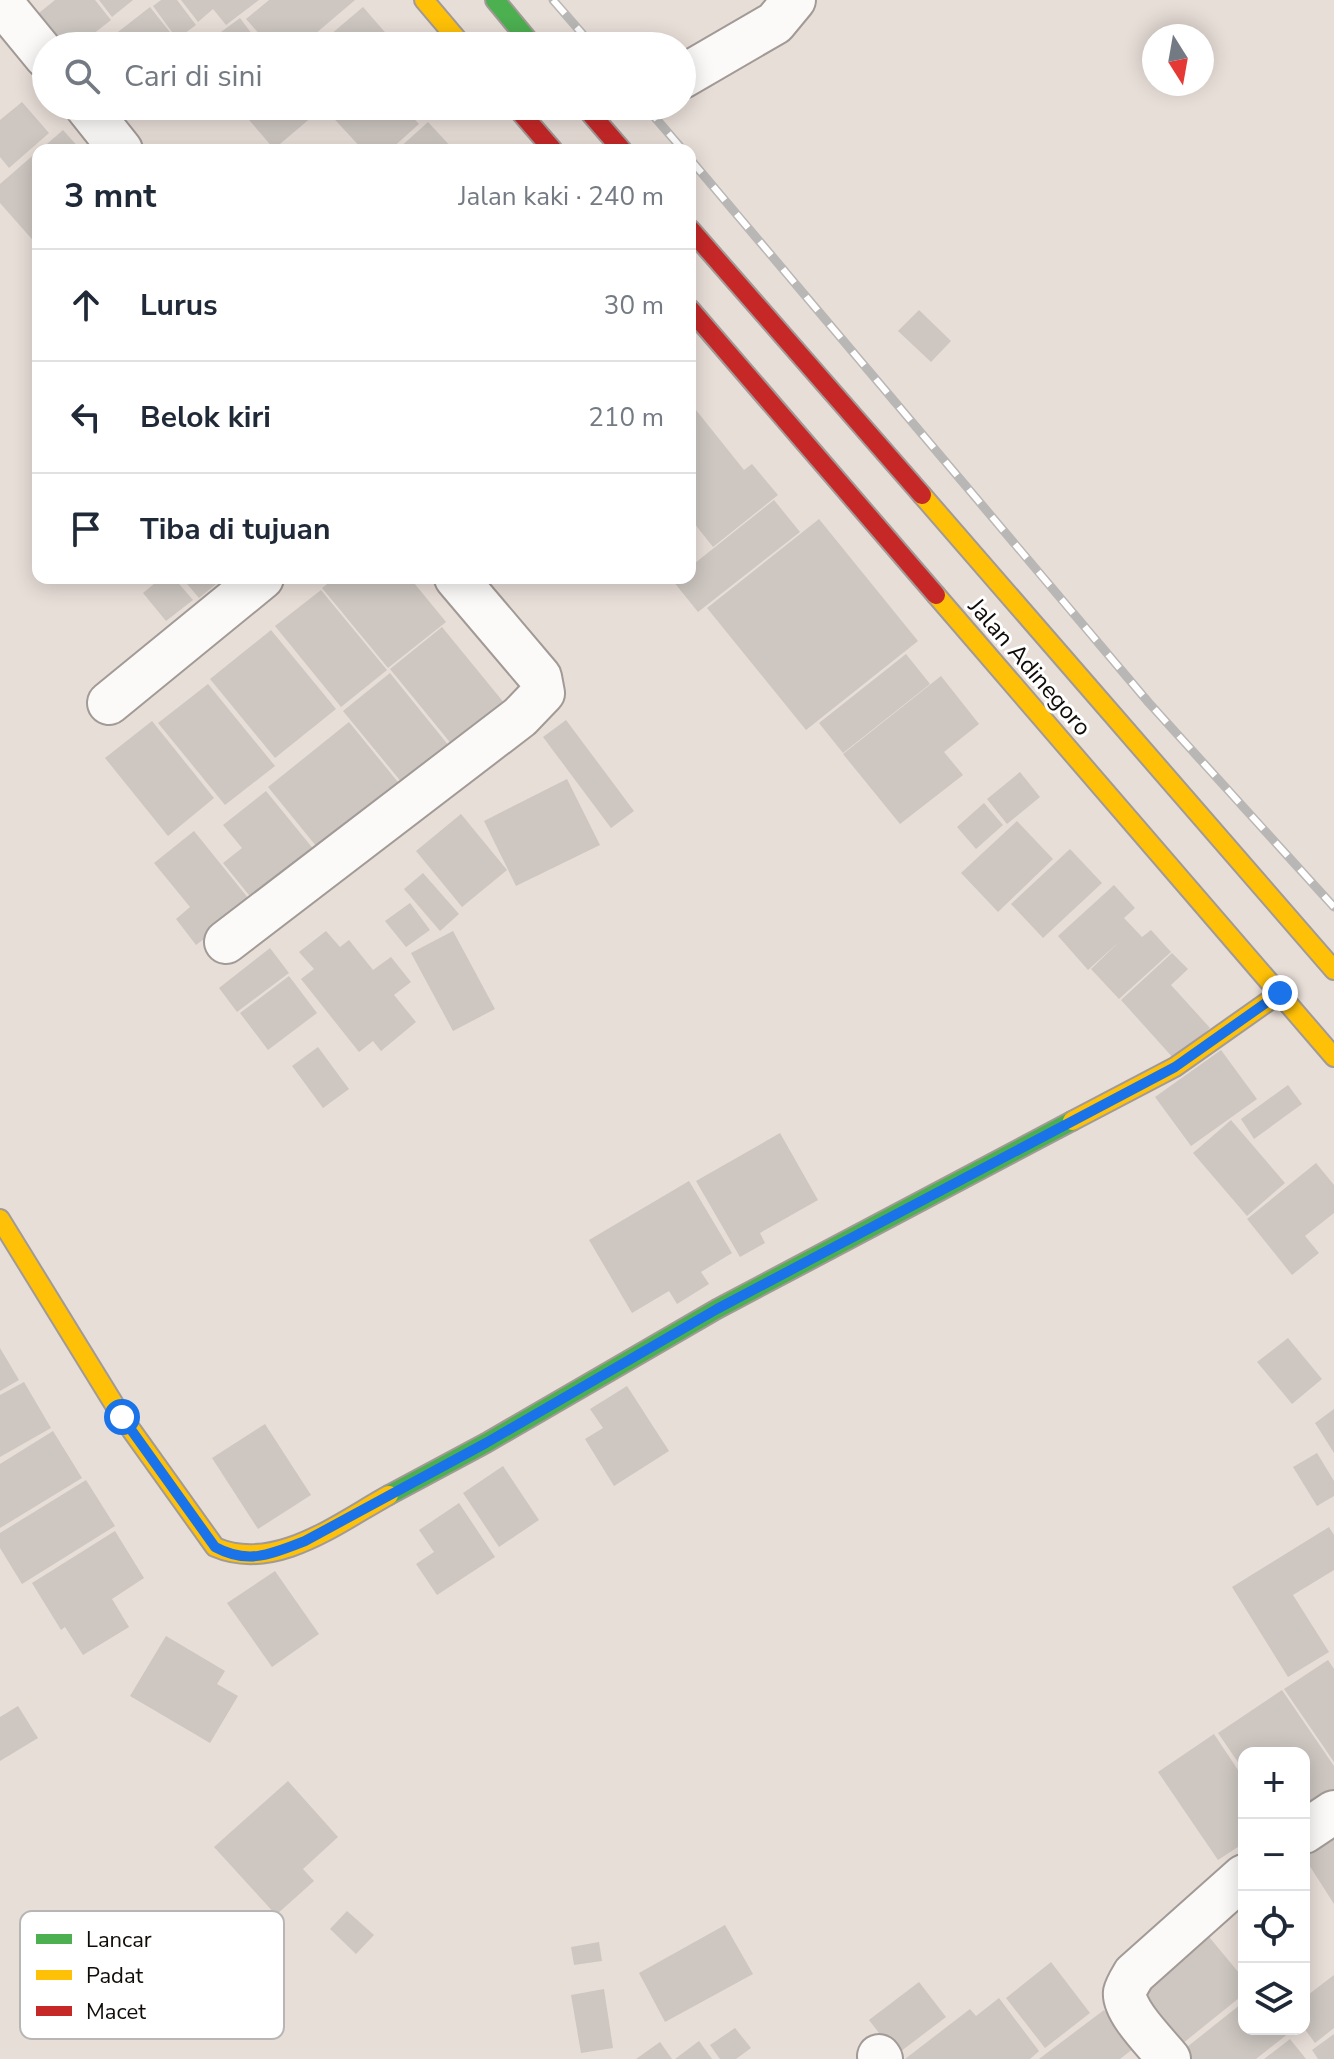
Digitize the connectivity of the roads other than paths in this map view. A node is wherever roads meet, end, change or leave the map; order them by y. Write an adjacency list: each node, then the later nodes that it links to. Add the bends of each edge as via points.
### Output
1 (424, 0): 5 (main road)
2 (495, 0): 6 (main road)
3 (794, 0): 8 (street, via 775,23)
4 (0, 1): 7 (street)
5 (451, 32)
6 (521, 32)
7 (32, 40)
8 (696, 69)
9 (97, 120): 12 (street)
10 (527, 120): 13 (main road)
11 (603, 120): 14 (main road)
12 (116, 144)
13 (548, 144)
14 (618, 144)
15 (696, 236): 21 (main road, Jalan Adinegoro)
16 (696, 316): 22 (main road, Jalan Adinegoro)
17 (255, 584): 19 (street)
18 (461, 584): 20 (street, via 540,677 543,693 520,717)
19 (109, 703)
20 (226, 942)
21 (1334, 970)
22 (1280, 993): 23 (main road, Jalan Adinegoro); 24 (main road, via 1175,1067 717,1309 486,1443 275,1553 232,1556 215,1547 122,1417)
23 (1334, 1057)
24 (0, 1219)
25 (1334, 1812): 26 (street)
26 (1310, 1828)
27 (1238, 1881): 28 (street, via 1134,1974 1125,1992 1131,2013)
28 (1169, 2059)

